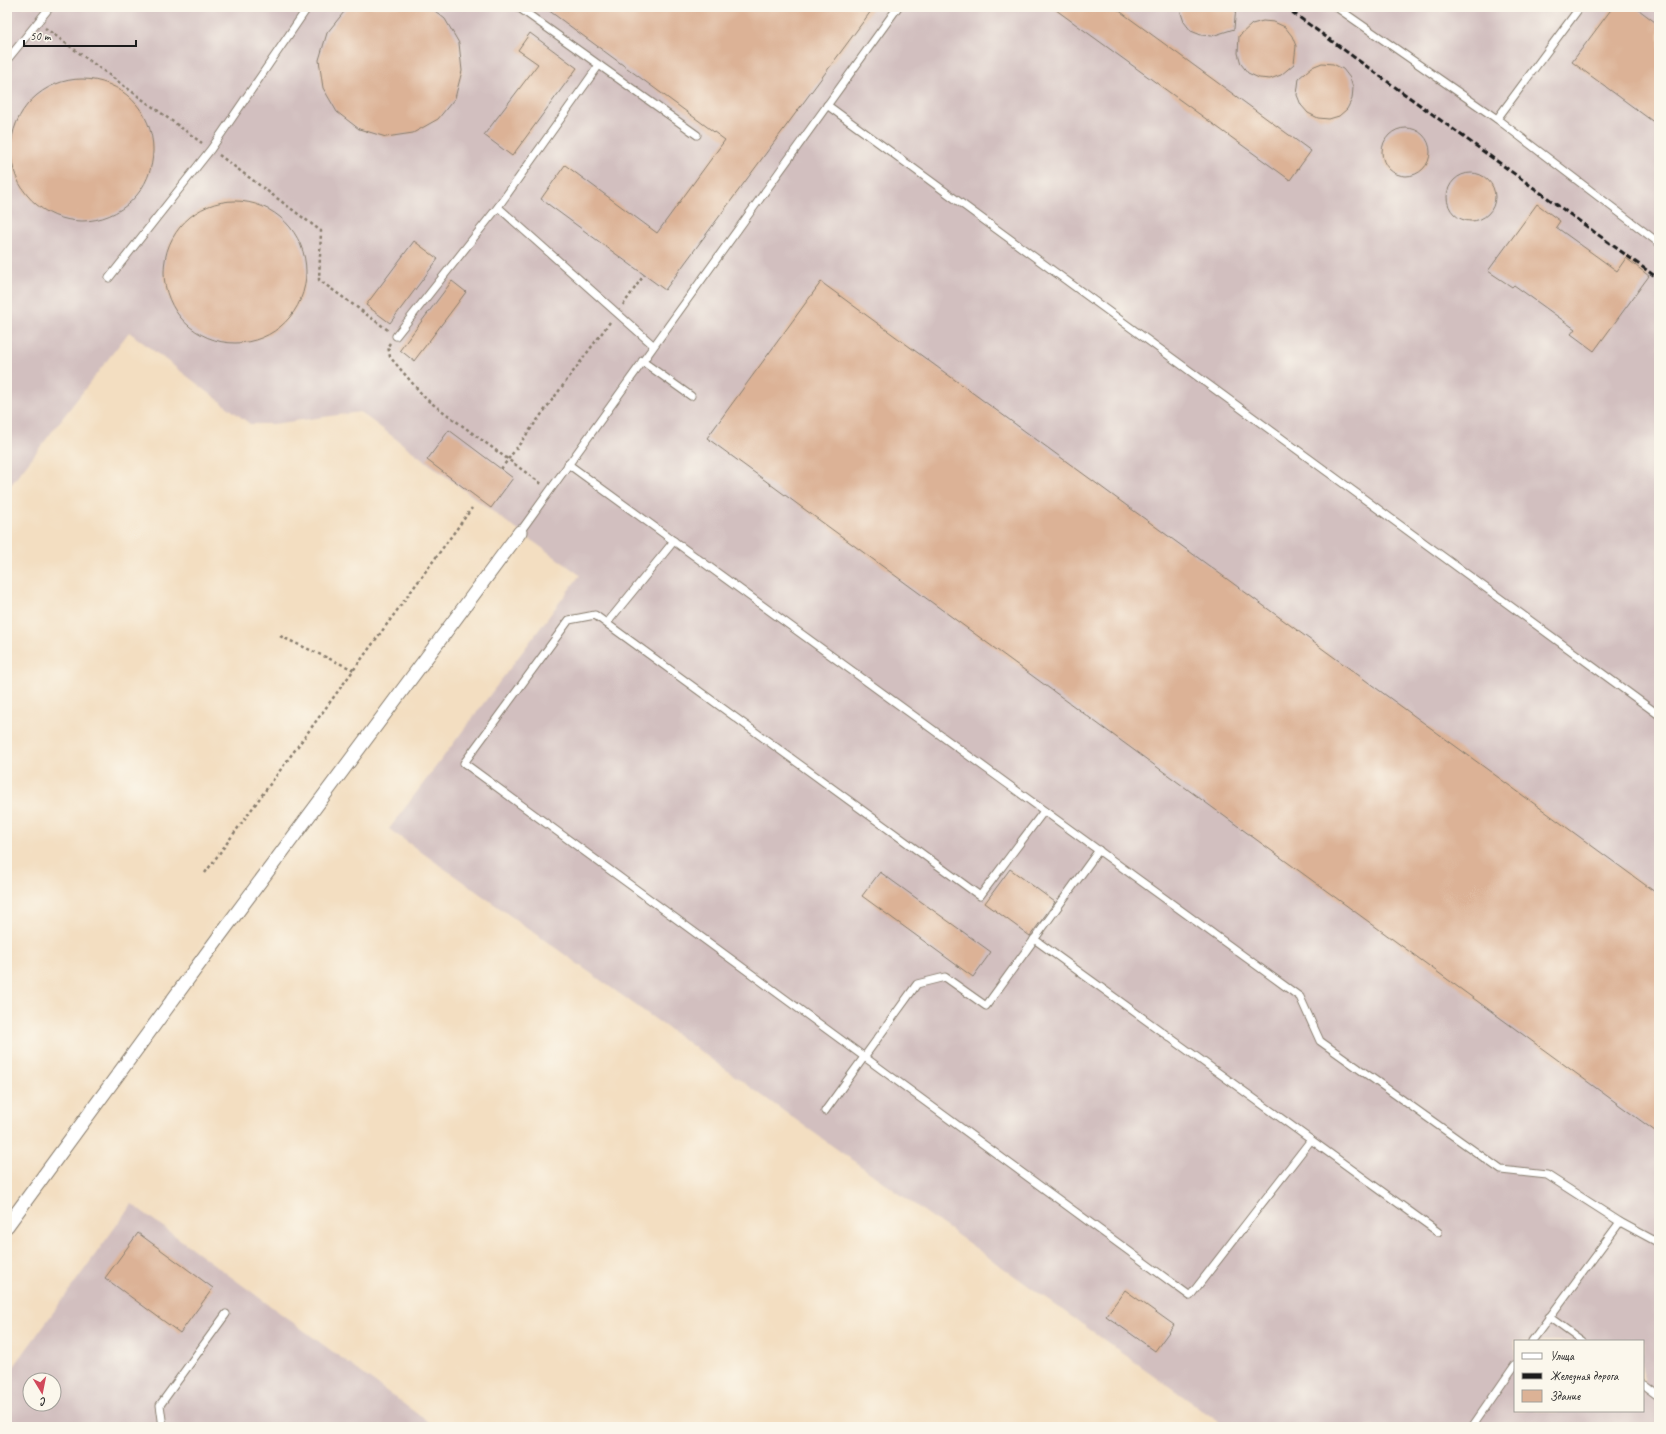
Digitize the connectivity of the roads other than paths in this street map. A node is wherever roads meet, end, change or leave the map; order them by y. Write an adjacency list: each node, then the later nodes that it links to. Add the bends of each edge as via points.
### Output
1 (50, 7): 7 (lane)
2 (308, 7): 14 (lane, via 211,149)
3 (518, 7): 8 (lane)
4 (898, 7): 9 (lane)
5 (1336, 7): 10 (lane)
6 (1580, 7): 10 (lane)
7 (7, 60)
8 (599, 66): 11 (lane); 12 (lane)
9 (827, 105): 16 (lane); 23 (lane)
10 (1496, 119): 13 (lane)
11 (697, 135)
12 (498, 207): 15 (lane); 16 (lane)
13 (1659, 242)
14 (109, 278)
15 (396, 336)
16 (654, 346): 17 (lane)
17 (642, 361): 18 (lane); 19 (lane)
18 (691, 396)
19 (568, 464): 20 (lane); 21 (lane)
20 (520, 532): 31 (street)
21 (674, 541): 22 (lane); 24 (lane)
22 (606, 623): 24 (lane, via 980,896); 27 (lane, via 595,615 569,620 464,763)
23 (1659, 715)
24 (1044, 810): 25 (lane)
25 (1099, 850): 26 (lane); 30 (lane, via 1300,997 1320,1041 1501,1170 1546,1175)
26 (1034, 939): 27 (lane, via 986,1006 945,977 917,984); 29 (lane)
27 (864, 1057): 28 (lane); 29 (lane, via 1190,1296)
28 (825, 1112)
29 (1311, 1140): 32 (lane)
30 (1620, 1222): 33 (lane); 35 (lane)
31 (7, 1226)
32 (1438, 1232)
33 (1659, 1244)
34 (226, 1314): 41 (lane, via 160,1405)
35 (1549, 1317): 36 (lane); 37 (lane)
36 (1533, 1340)
37 (1581, 1340)
38 (1514, 1367): 42 (lane)
39 (1644, 1385): 40 (lane)
40 (1659, 1396)
41 (163, 1427)
42 (1472, 1427)

